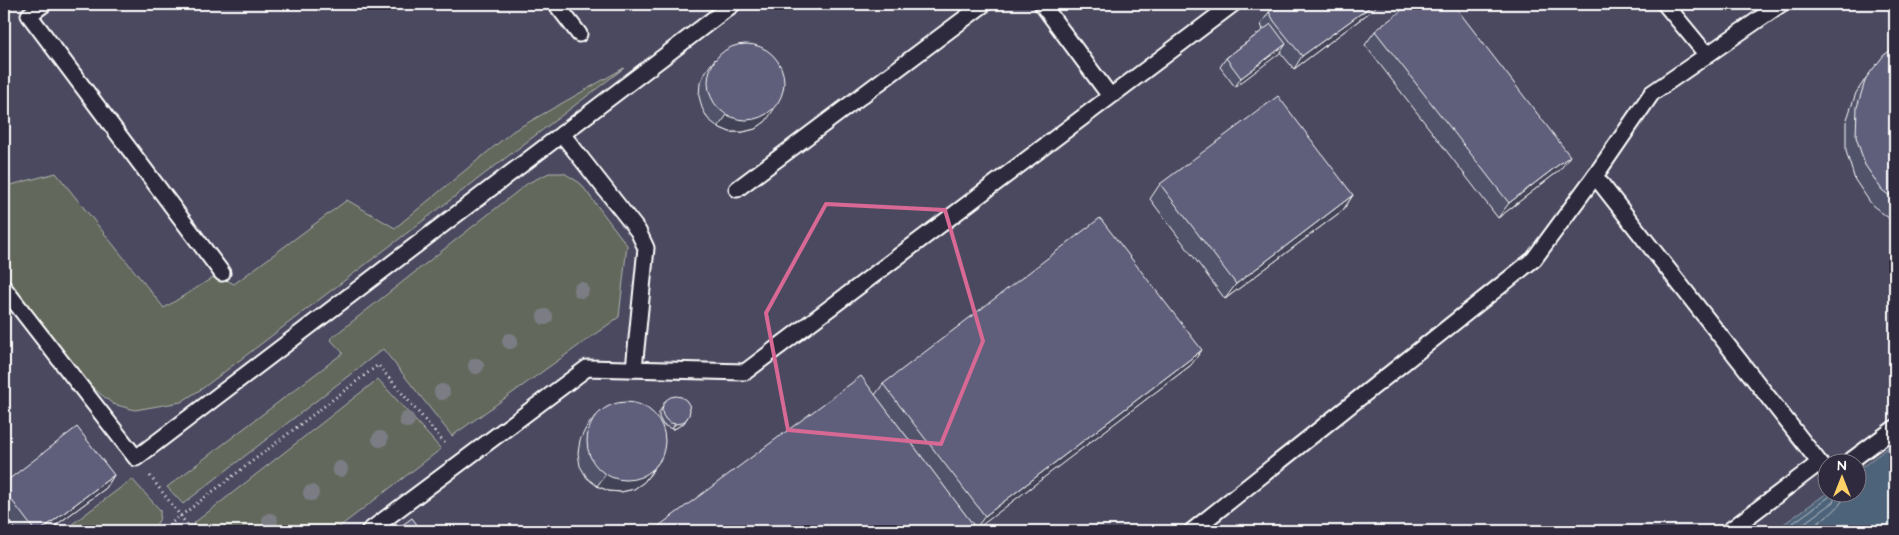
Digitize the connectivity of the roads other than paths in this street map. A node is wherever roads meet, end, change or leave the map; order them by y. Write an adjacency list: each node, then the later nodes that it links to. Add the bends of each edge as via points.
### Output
1 (44, 4): 15 (lane, via 29,15)
2 (556, 4): 9 (lane)
3 (733, 4): 12 (lane)
4 (984, 4): 14 (lane)
5 (1042, 4): 11 (lane)
6 (1233, 4): 11 (lane)
7 (1665, 4): 10 (lane)
8 (1781, 4): 10 (lane)
9 (579, 34)
10 (1707, 55): 13 (lane, via 1652,93)
11 (1110, 96): 17 (lane, via 745,372)
12 (562, 134): 16 (lane, via 136,458); 17 (lane, via 638,231 646,248)
13 (1595, 176): 20 (lane); 23 (lane, via 1534,259)
14 (737, 189)
15 (222, 274)
16 (4, 288)
17 (634, 369): 22 (lane, via 587,368)
18 (1895, 428): 19 (lane)
19 (1863, 452)
20 (1816, 458)
21 (1816, 472): 24 (lane)
22 (369, 531)
23 (1192, 531)
24 (1729, 531)

